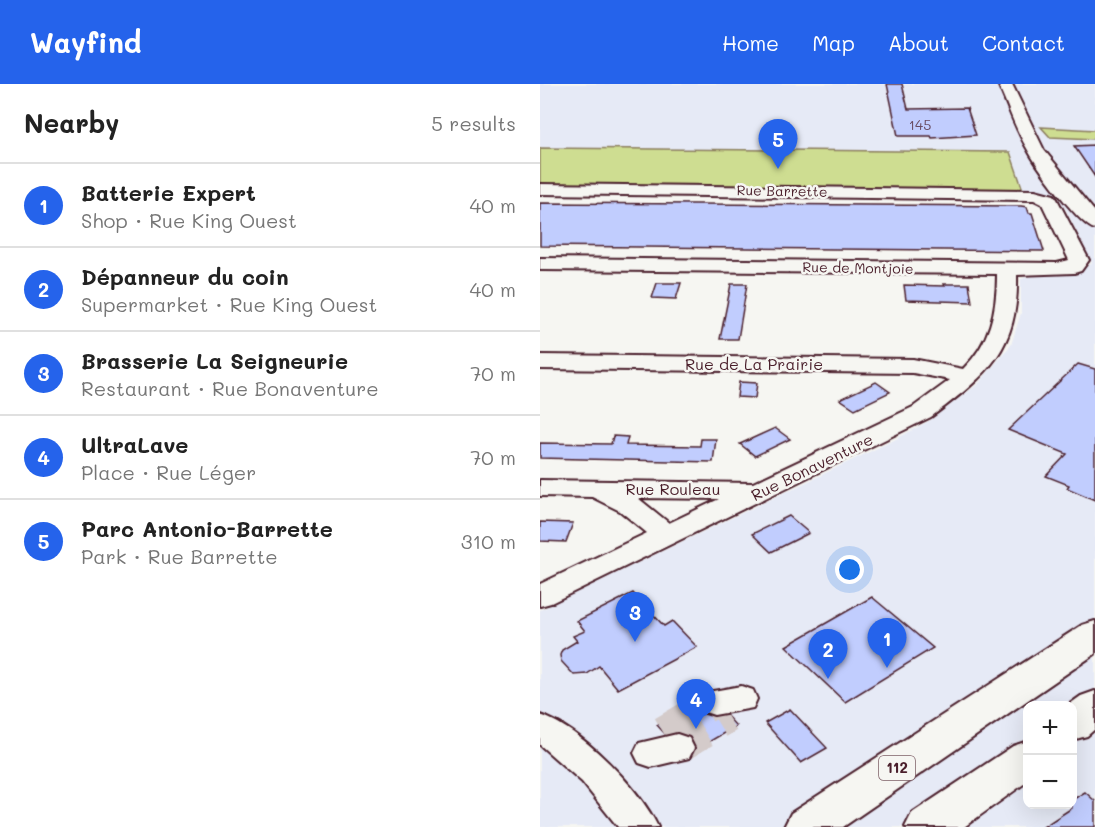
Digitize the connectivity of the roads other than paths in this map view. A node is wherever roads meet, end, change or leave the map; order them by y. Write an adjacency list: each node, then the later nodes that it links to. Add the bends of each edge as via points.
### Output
1 (1005, 84): 4 (street, via 1036,151)
2 (540, 189): 3 (street, Rue Barrette)
3 (1025, 194): 6 (street, Rue de Montjoie, via 1042,196 1051,203 1079,260 1074,267 1067,268)
4 (1095, 223)
5 (540, 264): 6 (street, Rue de Montjoie)
6 (1007, 270): 8 (street, Rue Bonaventure, via 1003,330)
7 (540, 362): 8 (street, Rue de La Prairie, via 913,366)
8 (965, 378): 11 (street, Rue Bonaventure, via 904,422)
9 (540, 488): 10 (street, Rue Rouleau)
10 (585, 489): 11 (street, Rue Rouleau); 12 (street, Rue Rouleau, via 632,505)
11 (760, 491): 12 (street, Rue Bonaventure)
12 (666, 537): 13 (street, Rue Bonaventure)
13 (540, 596)
14 (1095, 635): 20 (main road, 112)
15 (1095, 707): 16 (main road)
16 (1077, 720)
17 (540, 728): 19 (street, via 578,754)
18 (1023, 761): 21 (main road)
19 (640, 827)
20 (807, 827)
21 (928, 827)

